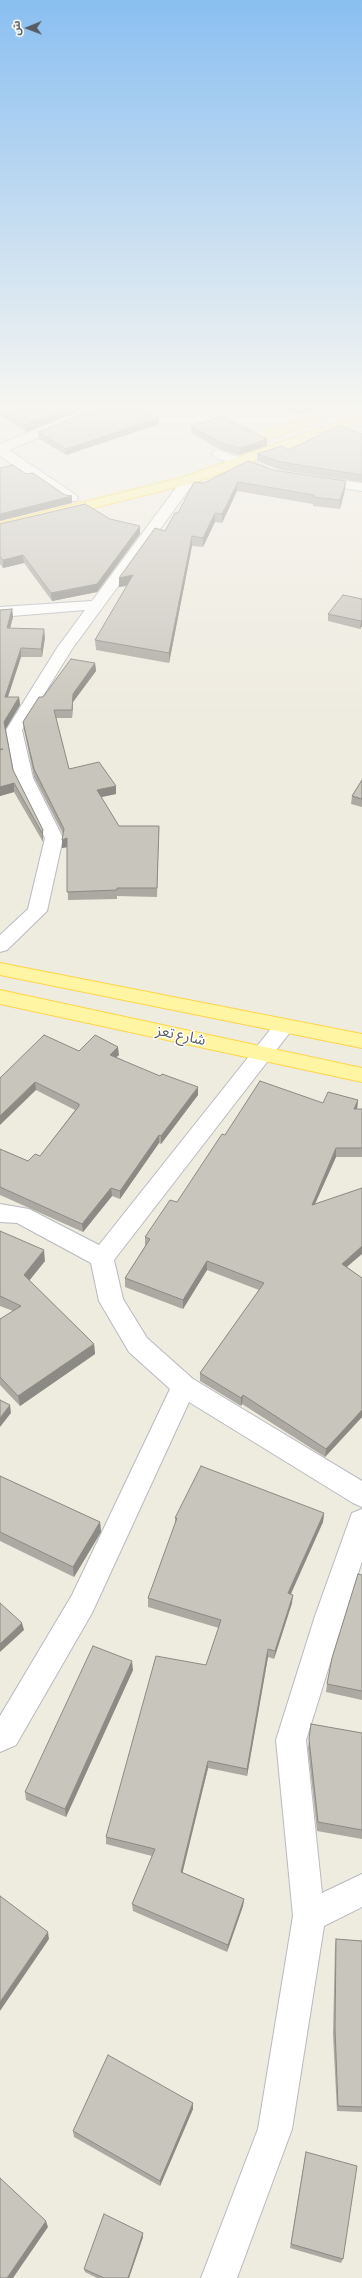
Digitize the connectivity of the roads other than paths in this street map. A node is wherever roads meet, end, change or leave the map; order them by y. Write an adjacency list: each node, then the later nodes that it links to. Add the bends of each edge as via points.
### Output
1 (10, 514): 4 (main road)
2 (44, 514): 5 (main road)
3 (157, 514): 6 (street)
4 (0, 517)
5 (0, 527)
6 (97, 605): 7 (street); 9 (street, via 65,648 14,730)
7 (0, 612)
8 (0, 750): 9 (street)
9 (18, 752): 10 (street, via 24,778 54,838 37,911)
10 (0, 946)
11 (0, 969): 13 (main road, شارع تعز)
12 (0, 998): 15 (main road, شارع تعز)
13 (284, 1026): 14 (main road, شارع تعز); 15 (street)
14 (362, 1041)
15 (263, 1052): 16 (main road, شارع تعز, via 296,1062); 18 (street)
16 (362, 1075)
17 (0, 1213): 18 (street, via 21,1215)
18 (102, 1258): 19 (street, via 111,1301 138,1345)
19 (184, 1386): 20 (street); 22 (street, via 82,1604 5,1735)
20 (362, 1495)
21 (362, 1521): 24 (street, via 329,1616 292,1740)
22 (0, 1738)
23 (362, 1890): 24 (street)
24 (309, 1916): 25 (street, via 275,2128)
25 (219, 2278)

